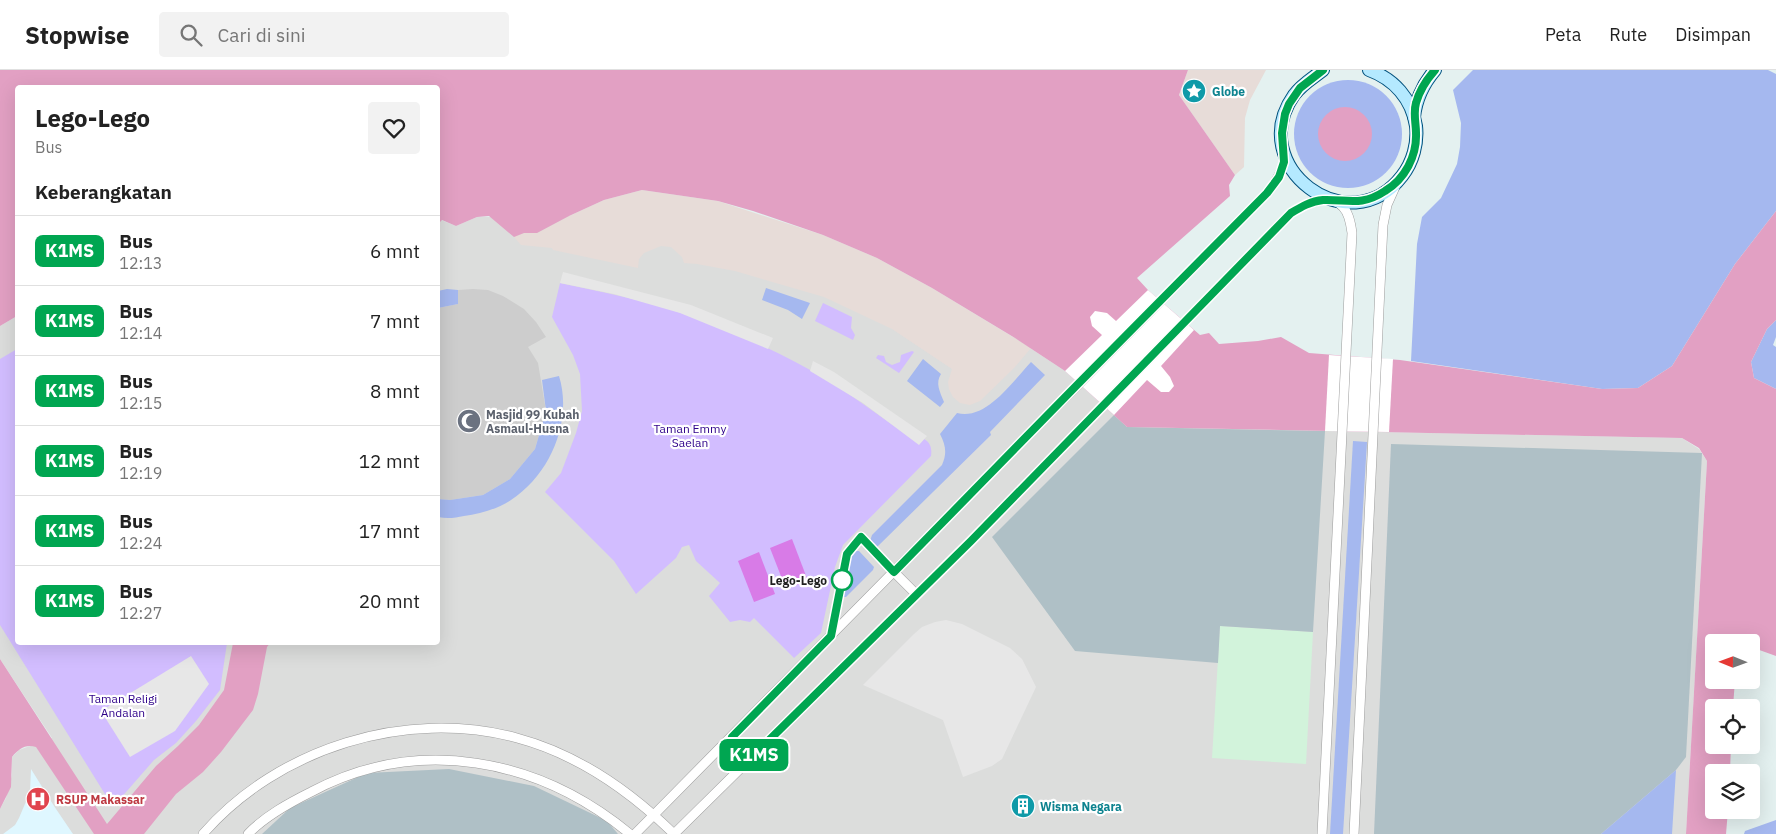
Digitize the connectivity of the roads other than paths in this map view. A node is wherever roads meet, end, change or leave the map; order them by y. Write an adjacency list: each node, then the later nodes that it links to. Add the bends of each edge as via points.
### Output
1 (1329, 70): 4 (main road)
2 (1435, 70): 5 (main road, via 1416,103)
3 (1376, 71): 5 (main road, via 1401,91)
4 (1320, 73): 6 (main road, via 1300,88 1285,114 1282,133)
5 (1414, 118): 7 (main road, via 1415,146 1410,164)
6 (1285, 154): 8 (main road, via 1294,173 1307,187 1322,198); 9 (street, via 1279,177 1267,193)
7 (1399, 180): 8 (main road, via 1385,192 1365,200); 20 (street, via 1382,225)
8 (1333, 200): 10 (street, via 1310,203 1291,213); 19 (street, via 1344,207 1352,233)
9 (894, 572): 10 (street); 11 (street)
10 (916, 594): 12 (street)
11 (732, 737): 12 (street); 13 (street)
12 (752, 757): 18 (street)
13 (654, 815): 14 (street, via 598,774 554,751 517,738 425,729 379,734 312,755 260,782); 17 (street); 18 (street)
14 (203, 834)
15 (248, 834): 16 (street, via 293,801 329,782 365,769 411,761 456,760 498,766 544,781 578,798)
16 (630, 834)
17 (635, 834)
18 (674, 834)
19 (1322, 834)
20 (1354, 834)

